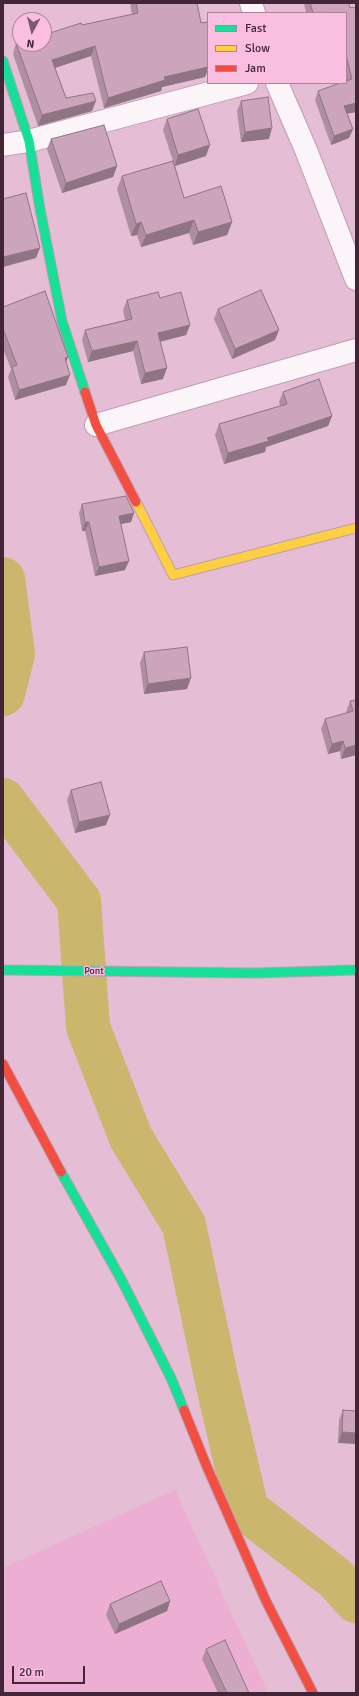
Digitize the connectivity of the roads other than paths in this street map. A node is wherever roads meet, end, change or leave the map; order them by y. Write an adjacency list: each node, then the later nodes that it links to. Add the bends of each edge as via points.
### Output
1 (3, 61): 4 (street)
2 (243, 84): 4 (street)
3 (277, 84): 6 (street)
4 (29, 142): 5 (street); 8 (street, via 62,321)
5 (3, 145)
6 (356, 279)
7 (356, 350): 8 (street)
8 (96, 425): 9 (street, via 172,575)
9 (356, 528)
10 (3, 970): 11 (street, Pont, via 256,973)
11 (356, 970)
12 (3, 1064): 13 (street, via 122,1279 171,1378 266,1601)
13 (312, 1693)

